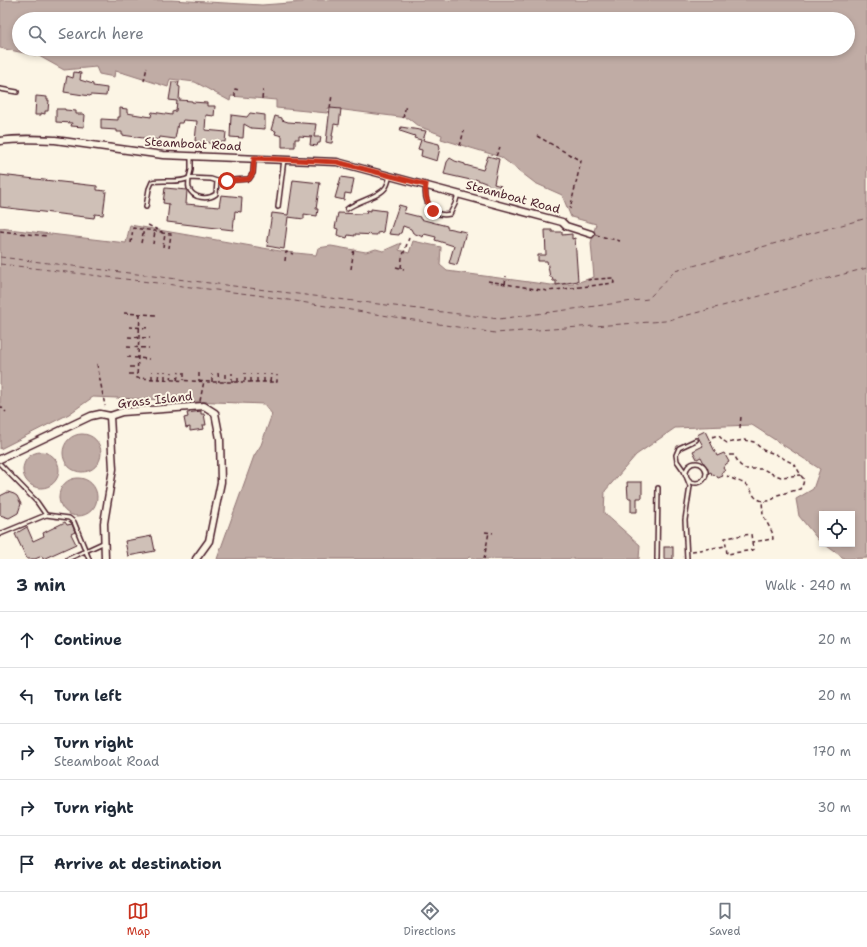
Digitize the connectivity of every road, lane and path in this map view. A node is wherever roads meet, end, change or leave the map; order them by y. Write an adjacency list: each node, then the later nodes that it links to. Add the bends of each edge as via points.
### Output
1 (147, 67): 2 (path)
2 (144, 81)
3 (0, 89): 6 (lane)
4 (240, 90): 8 (path, via 235,89)
5 (263, 90): 9 (path)
6 (16, 92)
7 (332, 96): 11 (path)
8 (235, 97)
9 (262, 100)
10 (406, 105): 12 (path)
11 (330, 108)
12 (403, 118)
13 (464, 130): 16 (path)
14 (537, 136): 30 (path, via 580,161)
15 (0, 141): 18 (street, Steamboat Road, via 55,140 143,153)
16 (460, 146)
17 (500, 147): 19 (path)
18 (191, 156): 20 (street, Steamboat Road); 23 (lane)
19 (496, 156)
20 (254, 158): 21 (street, Steamboat Road); 24 (lane, via 253,173 249,179)
21 (284, 159): 22 (street, Steamboat Road, via 337,162); 28 (lane)
22 (390, 175): 25 (street, Steamboat Road); 29 (lane, via 386,188)
23 (189, 178): 24 (lane); 24 (lane, via 192,194 206,198 216,194); 27 (lane, via 183,181 152,182)
24 (217, 181)
25 (426, 185): 26 (street, Steamboat Road); 26 (lane, via 424,193 429,206 433,211 444,215 450,214)
26 (458, 194): 37 (street, Steamboat Road, via 562,222 566,226)
27 (146, 207)
28 (278, 207)
29 (347, 209)
30 (570, 209)
31 (146, 224): 35 (path)
32 (144, 229): 34 (path); 41 (path, via 133,228); 42 (path)
33 (0, 231): 38 (path)
34 (155, 231): 35 (path); 43 (path)
35 (162, 232): 36 (path)
36 (165, 234): 44 (path); 45 (path, via 171,234)
37 (591, 234): 40 (path)
38 (47, 236)
39 (409, 238): 50 (path)
40 (620, 241)
41 (131, 243)
42 (141, 243)
43 (153, 244)
44 (163, 247)
45 (170, 248)
46 (354, 248): 51 (path)
47 (294, 254): 48 (path, via 286,252)
48 (285, 261)
49 (396, 267): 50 (path)
50 (401, 268): 52 (path)
51 (351, 269)
52 (404, 269)
53 (506, 276): 56 (path)
54 (586, 280): 56 (path, via 613,278 614,283 547,290)
55 (488, 281): 56 (path)
56 (505, 284)
57 (124, 313): 58 (path)
58 (140, 314): 59 (path); 61 (path)
59 (156, 315)
60 (129, 327): 61 (path)
61 (140, 328): 62 (path); 64 (path)
62 (150, 328)
63 (128, 336): 64 (path)
64 (140, 338): 65 (path); 67 (path)
65 (150, 338)
66 (128, 347): 67 (path)
67 (139, 348): 68 (path); 70 (path)
68 (149, 348)
69 (127, 357): 70 (path)
70 (138, 358): 71 (path); 74 (path)
71 (149, 359)
72 (97, 364): 114 (path)
73 (130, 367): 74 (path)
74 (138, 368): 86 (path)
75 (152, 370): 95 (path)
76 (159, 371): 96 (path)
77 (166, 372): 97 (path)
78 (172, 372): 98 (path)
79 (179, 372): 99 (path)
80 (184, 372): 100 (path)
81 (199, 373): 101 (path)
82 (218, 373): 104 (path)
83 (232, 373): 106 (path)
84 (245, 373): 108 (path)
85 (129, 374): 86 (path)
86 (138, 374): 95 (path, via 137,378)
87 (212, 374): 103 (path)
88 (225, 374): 105 (path)
89 (238, 374): 107 (path)
90 (252, 374): 109 (path)
91 (257, 374): 110 (path)
92 (264, 374): 111 (path)
93 (270, 374): 112 (path)
94 (277, 375): 112 (path, via 277,382)
95 (152, 379): 96 (path)
96 (158, 379): 97 (path)
97 (165, 379): 98 (path)
98 (171, 380): 99 (path)
99 (177, 380): 100 (path)
100 (184, 380): 101 (path)
101 (199, 381): 102 (path)
102 (204, 381): 103 (path); 113 (path)
103 (212, 382): 104 (path)
104 (219, 382): 105 (path)
105 (225, 382): 106 (path)
106 (232, 382): 107 (path)
107 (238, 382): 108 (path)
108 (245, 382): 109 (path)
109 (251, 382): 110 (path)
110 (257, 382): 111 (path)
111 (264, 382): 112 (path)
112 (270, 382)
113 (200, 401)
114 (105, 406)
115 (0, 407): 116 (path)
116 (6, 412)
117 (110, 416): 123 (street, Grass Island, via 100,414 87,417); 135 (street, Grass Island, via 113,469 104,523); 143 (street, Grass Island, via 122,412 204,406 215,413 220,439 222,482 209,541)
118 (741, 416): 119 (path)
119 (740, 428)
120 (712, 437): 125 (path, via 719,436 727,443 744,440 754,442 763,450 795,465)
121 (696, 440): 126 (lane, via 679,448 676,455)
122 (730, 455): 125 (path, via 734,455 745,469 763,469 781,477)
123 (0, 459)
124 (0, 464): 130 (lane, via 37,502)
125 (801, 475): 129 (path, via 804,481 800,489 777,495 771,502)
126 (686, 476): 126 (lane, via 687,470 694,464 701,465 705,470 705,476 699,483 690,481); 139 (lane, via 690,486 685,520)
127 (727, 476): 129 (path, via 748,485 753,496)
128 (658, 488): 145 (lane)
129 (762, 501): 136 (path, via 763,515 773,539)
130 (46, 515): 134 (lane); 138 (lane, via 69,518 74,522)
131 (485, 532): 132 (path)
132 (489, 532): 133 (path); 144 (path)
133 (493, 533)
134 (0, 534)
135 (104, 542): 138 (lane); 142 (street, Grass Island)
136 (752, 542): 137 (path, via 751,534 725,538); 137 (path, via 753,550 727,554)
137 (726, 546): 139 (path)
138 (86, 551): 140 (lane); 141 (lane)
139 (686, 552): 146 (lane)
140 (68, 559)
141 (89, 559)
142 (105, 559)
143 (196, 559)
144 (484, 559)
145 (657, 559)
146 (687, 559)

